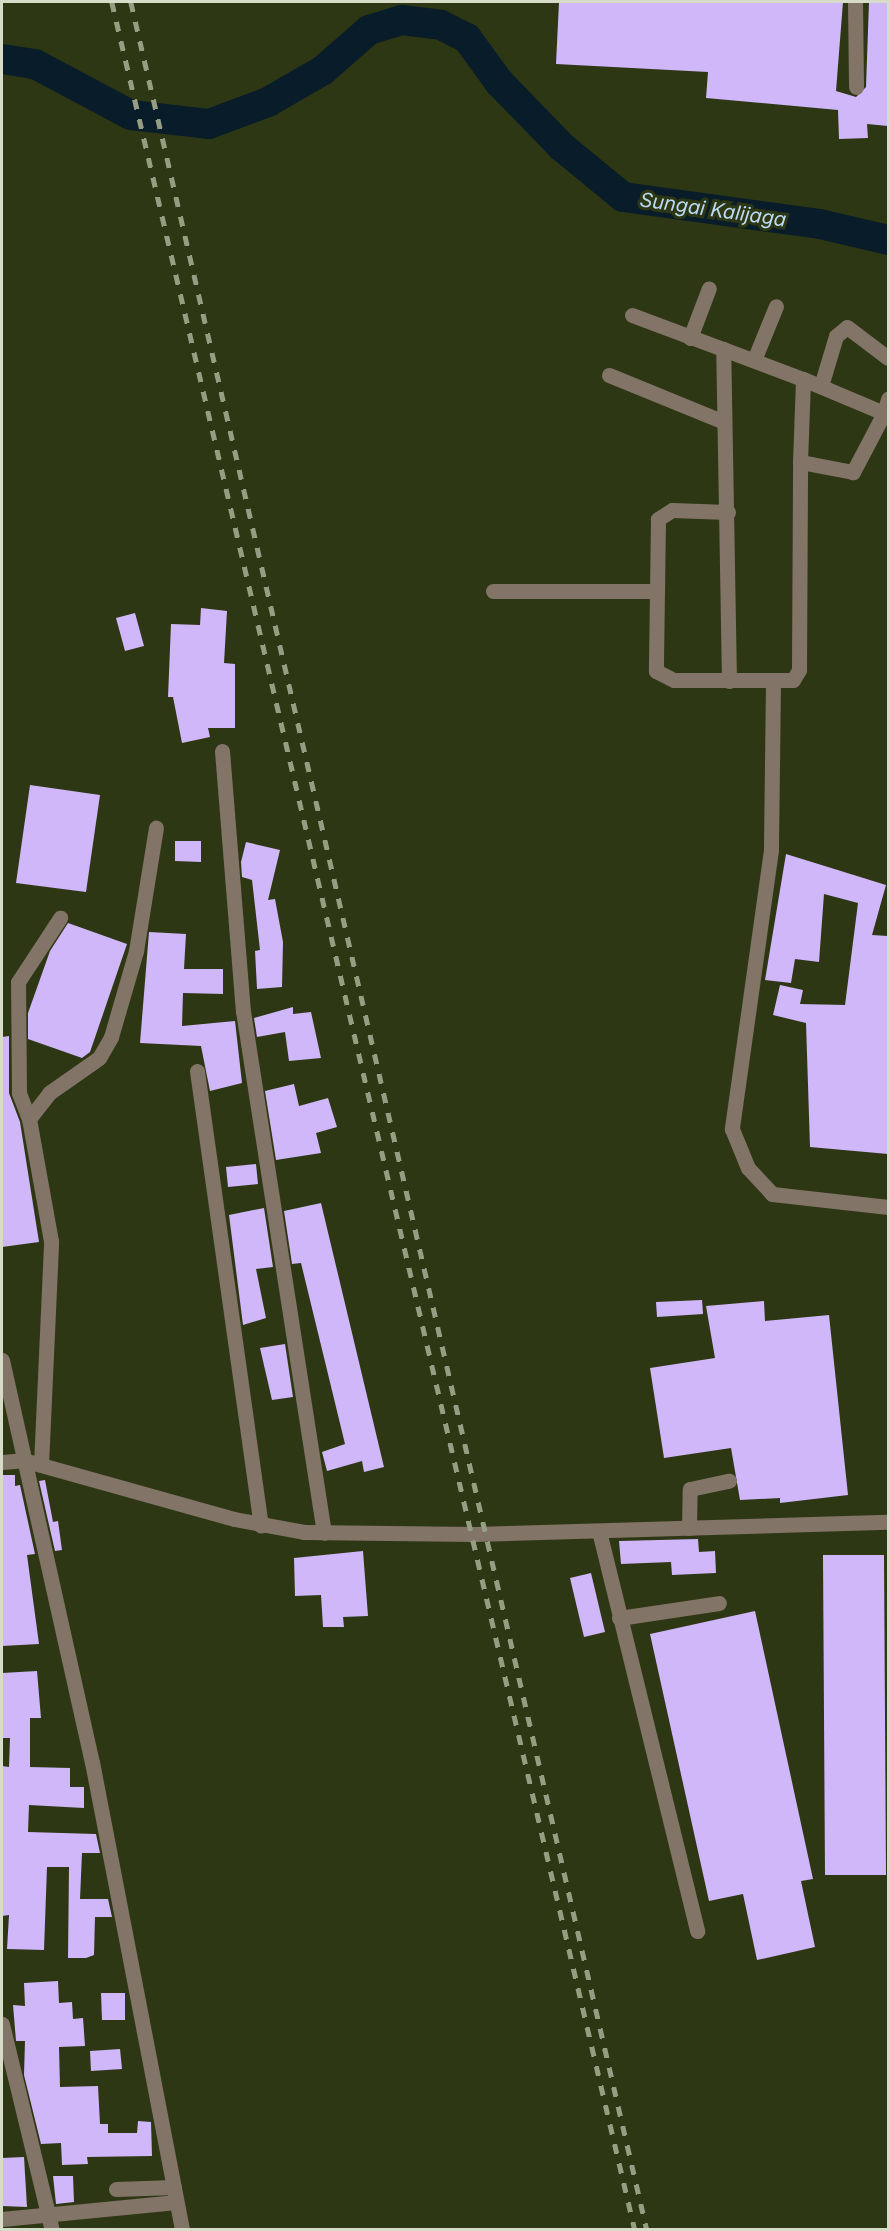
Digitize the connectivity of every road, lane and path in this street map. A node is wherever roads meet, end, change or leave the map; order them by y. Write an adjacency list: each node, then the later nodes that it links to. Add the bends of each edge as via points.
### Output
1 (855, 2): 2 (street)
2 (856, 87)
3 (710, 288): 6 (street)
4 (776, 306): 9 (street)
5 (632, 315): 6 (street)
6 (690, 338): 7 (street)
7 (723, 349): 9 (street); 14 (street)
8 (888, 358): 12 (street, via 847,327 836,336)
9 (754, 360): 11 (street)
10 (609, 375): 14 (street)
11 (803, 379): 12 (street); 15 (street)
12 (821, 386): 13 (street)
13 (886, 406): 15 (street, via 853,472)
14 (724, 422): 16 (street)
15 (800, 462): 20 (street, via 799,670 795,679)
16 (728, 512): 18 (street, via 672,510 661,515); 19 (street)
17 (493, 591): 18 (street)
18 (654, 591): 19 (street, via 659,674 669,680)
19 (729, 681): 20 (street)
20 (773, 682): 26 (street, via 771,850 732,1117 734,1140 755,1177 778,1197)
21 (222, 751): 36 (street, via 243,1011)
22 (156, 828): 25 (street, via 136,951 111,1037 99,1058 49,1093)
23 (60, 918): 25 (street, via 18,982 19,1093)
24 (197, 1071): 33 (street)
25 (29, 1119): 30 (street, via 51,1241)
26 (888, 1207)
27 (2, 1360): 28 (street)
28 (23, 1460): 29 (street); 30 (street); 42 (street, via 92,1762)
29 (2, 1462)
30 (41, 1465): 33 (street)
31 (729, 1481): 34 (street, via 690,1489)
32 (888, 1522): 34 (street)
33 (261, 1526): 36 (street)
34 (689, 1528): 35 (street)
35 (599, 1531): 36 (street); 38 (street)
36 (324, 1533)
37 (719, 1603): 38 (street)
38 (620, 1618): 39 (street)
39 (697, 1931)
40 (2, 2024): 44 (street)
41 (116, 2189): 42 (street)
42 (175, 2195): 44 (street); 45 (street)
43 (2, 2219): 44 (street)
44 (51, 2222)
45 (182, 2229)

